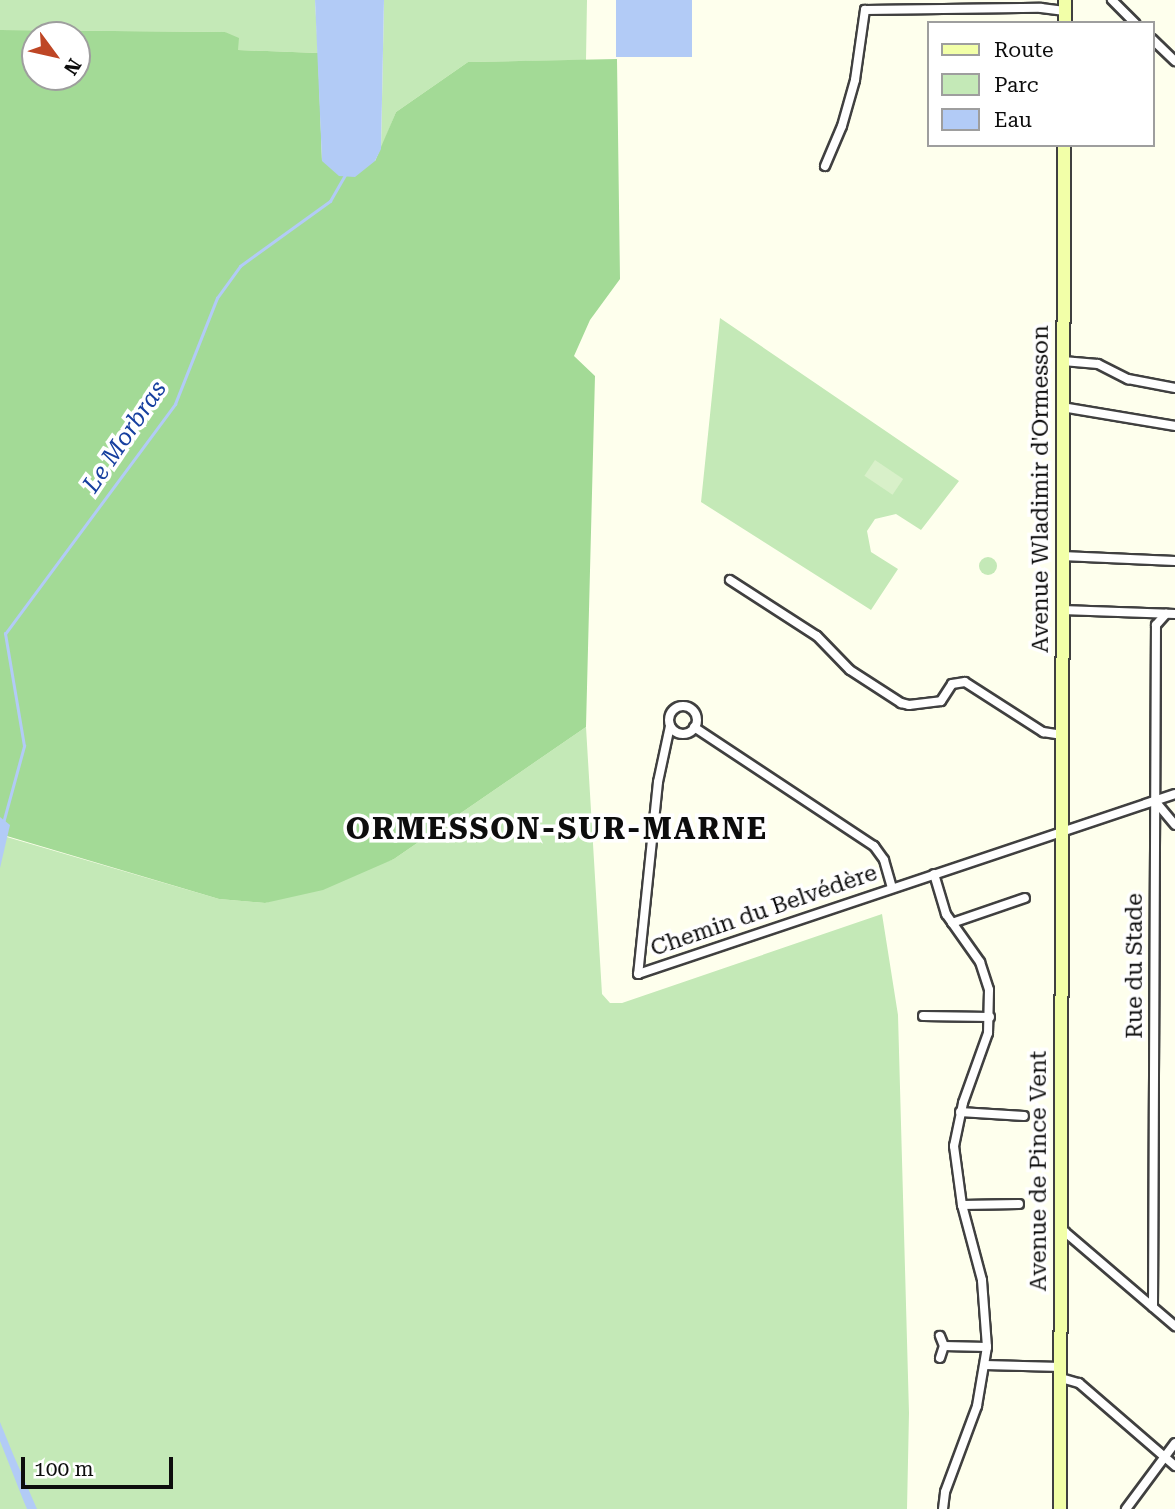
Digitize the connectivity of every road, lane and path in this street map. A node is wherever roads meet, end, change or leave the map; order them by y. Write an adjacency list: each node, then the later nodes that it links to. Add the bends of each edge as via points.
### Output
1 (1112, 0): 3 (street)
2 (1065, 11): 7 (street, via 865,10 855,80)
3 (1133, 21)
4 (1154, 41): 5 (street)
5 (1175, 61)
6 (1064, 147): 8 (main road, Avenue Wladimir d'Ormesson)
7 (825, 166)
8 (1063, 361): 9 (street, via 1098,364 1128,379); 10 (main road, Avenue Wladimir d'Ormesson)
9 (1175, 388)
10 (1062, 407): 11 (street); 12 (main road, Avenue Wladimir d'Ormesson)
11 (1175, 426)
12 (1062, 556): 13 (street); 15 (main road, Avenue Wladimir d'Ormesson)
13 (1175, 561)
14 (730, 580): 21 (street, via 817,636 850,670 901,703 941,701 952,684 965,682 1042,732)
15 (1062, 610): 16 (street); 21 (main road, Avenue Wladimir d'Ormesson)
16 (1146, 613): 17 (street); 18 (street)
17 (1171, 614): 18 (street)
18 (1156, 625): 23 (street, Rue du Stade)
19 (670, 726): 20 (street, via 682,734); 20 (street, via 673,710 687,706 695,712); 27 (street, Chemin du Belvédère, via 658,782 638,974)
20 (694, 727): 27 (street, via 874,846 884,860)
21 (1061, 735): 25 (main road, Avenue Wladimir d'Ormesson)
22 (1175, 794): 23 (street, Chemin du Belvédère)
23 (1155, 801): 24 (street); 25 (street, Chemin du Belvédère); 37 (street, Rue du Stade)
24 (1175, 825)
25 (1061, 833): 26 (street, Chemin du Belvédère); 36 (main road, Avenue de Pince Vent)
26 (934, 874): 27 (street, Chemin du Belvédère); 29 (street)
27 (892, 888)
28 (1025, 898): 29 (street)
29 (952, 923): 31 (street, via 980,962 989,989)
30 (923, 1016): 31 (street)
31 (990, 1017): 32 (street)
32 (960, 1112): 33 (street); 35 (street, via 954,1146)
33 (1024, 1116)
34 (1019, 1204): 35 (street)
35 (962, 1205): 41 (street, via 982,1280)
36 (1060, 1232): 37 (street); 44 (main road, Avenue de Pince Vent)
37 (1153, 1307): 38 (street)
38 (1175, 1326)
39 (940, 1336): 40 (street)
40 (944, 1346): 41 (street); 42 (street)
41 (987, 1347): 43 (street)
42 (940, 1358)
43 (985, 1365): 44 (street); 48 (street, via 969,1433 945,1492)
44 (1061, 1373): 46 (street, via 1079,1383); 49 (main road, Avenue de Pince Vent)
45 (1175, 1443): 46 (street)
46 (1164, 1458): 47 (street); 50 (street)
47 (1175, 1466)
48 (943, 1509)
49 (1060, 1509)
50 (1126, 1509)

